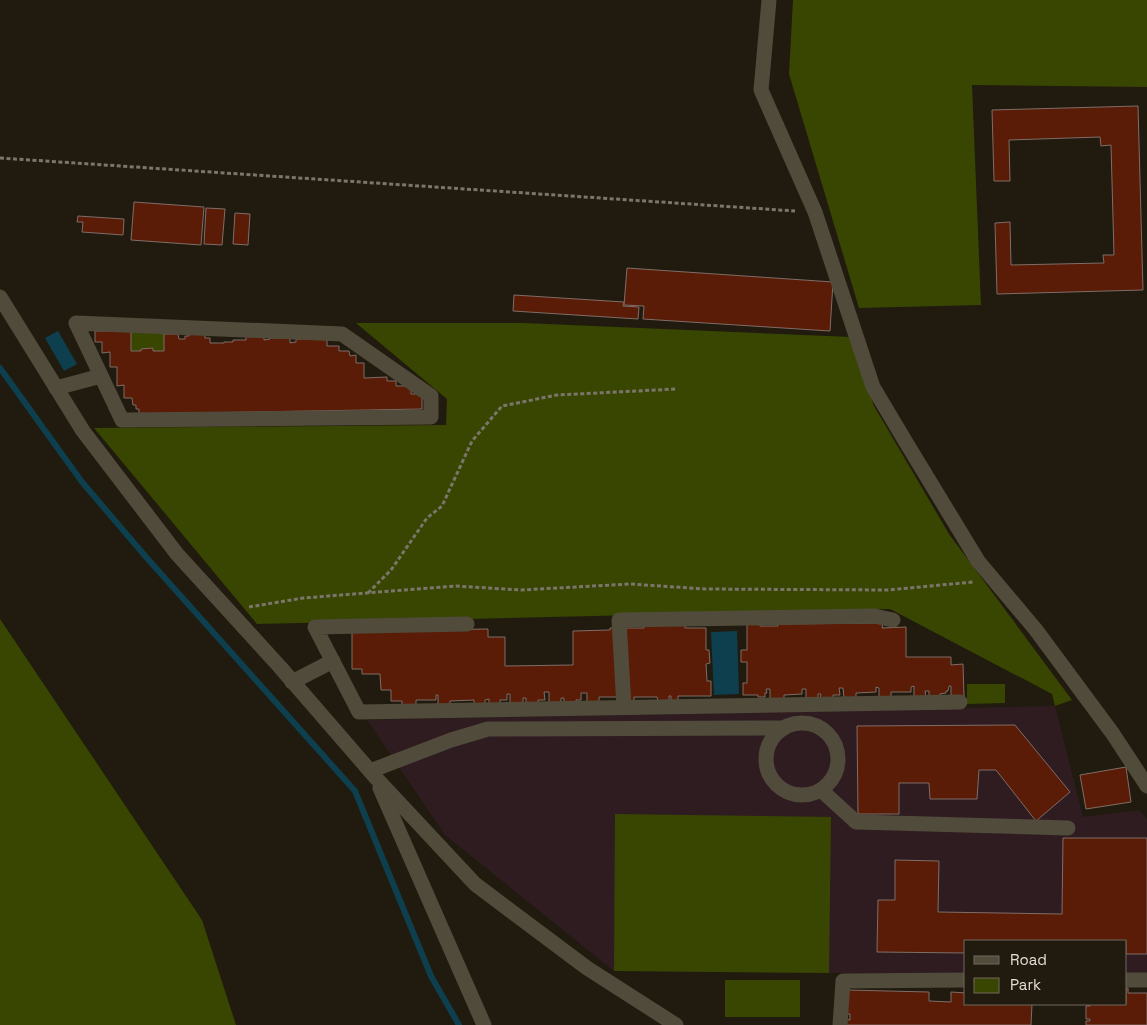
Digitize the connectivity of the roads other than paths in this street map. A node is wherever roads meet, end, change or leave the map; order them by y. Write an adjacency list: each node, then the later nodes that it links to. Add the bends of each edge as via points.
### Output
1 (769, 0): 13 (street, via 761,90 815,212 873,387 978,561 1036,630)
2 (0, 298): 4 (street)
3 (101, 376): 3 (street, via 76,323 342,334 431,396 431,417 122,420); 4 (street)
4 (56, 388): 8 (street, via 82,431 177,554)
5 (893, 620): 10 (street, via 874,616 619,620)
6 (467, 624): 7 (street, via 315,627)
7 (333, 661): 8 (street); 10 (street, via 359,712)
8 (292, 682): 12 (street)
9 (960, 702): 10 (street)
10 (624, 707)
11 (784, 728): 12 (street, via 488,729 451,740); 14 (street, via 801,723 812,724 830,736 838,757 837,766 834,776); 14 (street, via 768,746 766,766 770,776 792,794 802,796)
12 (373, 775): 19 (street); 20 (street, via 475,884 587,968)
13 (1147, 786)
14 (821, 790): 15 (street, via 856,822)
15 (1068, 828)
16 (964, 980): 21 (street, via 843,980)
17 (1127, 980): 18 (street)
18 (1147, 980)
19 (484, 1025)
20 (676, 1025)
21 (840, 1025)

